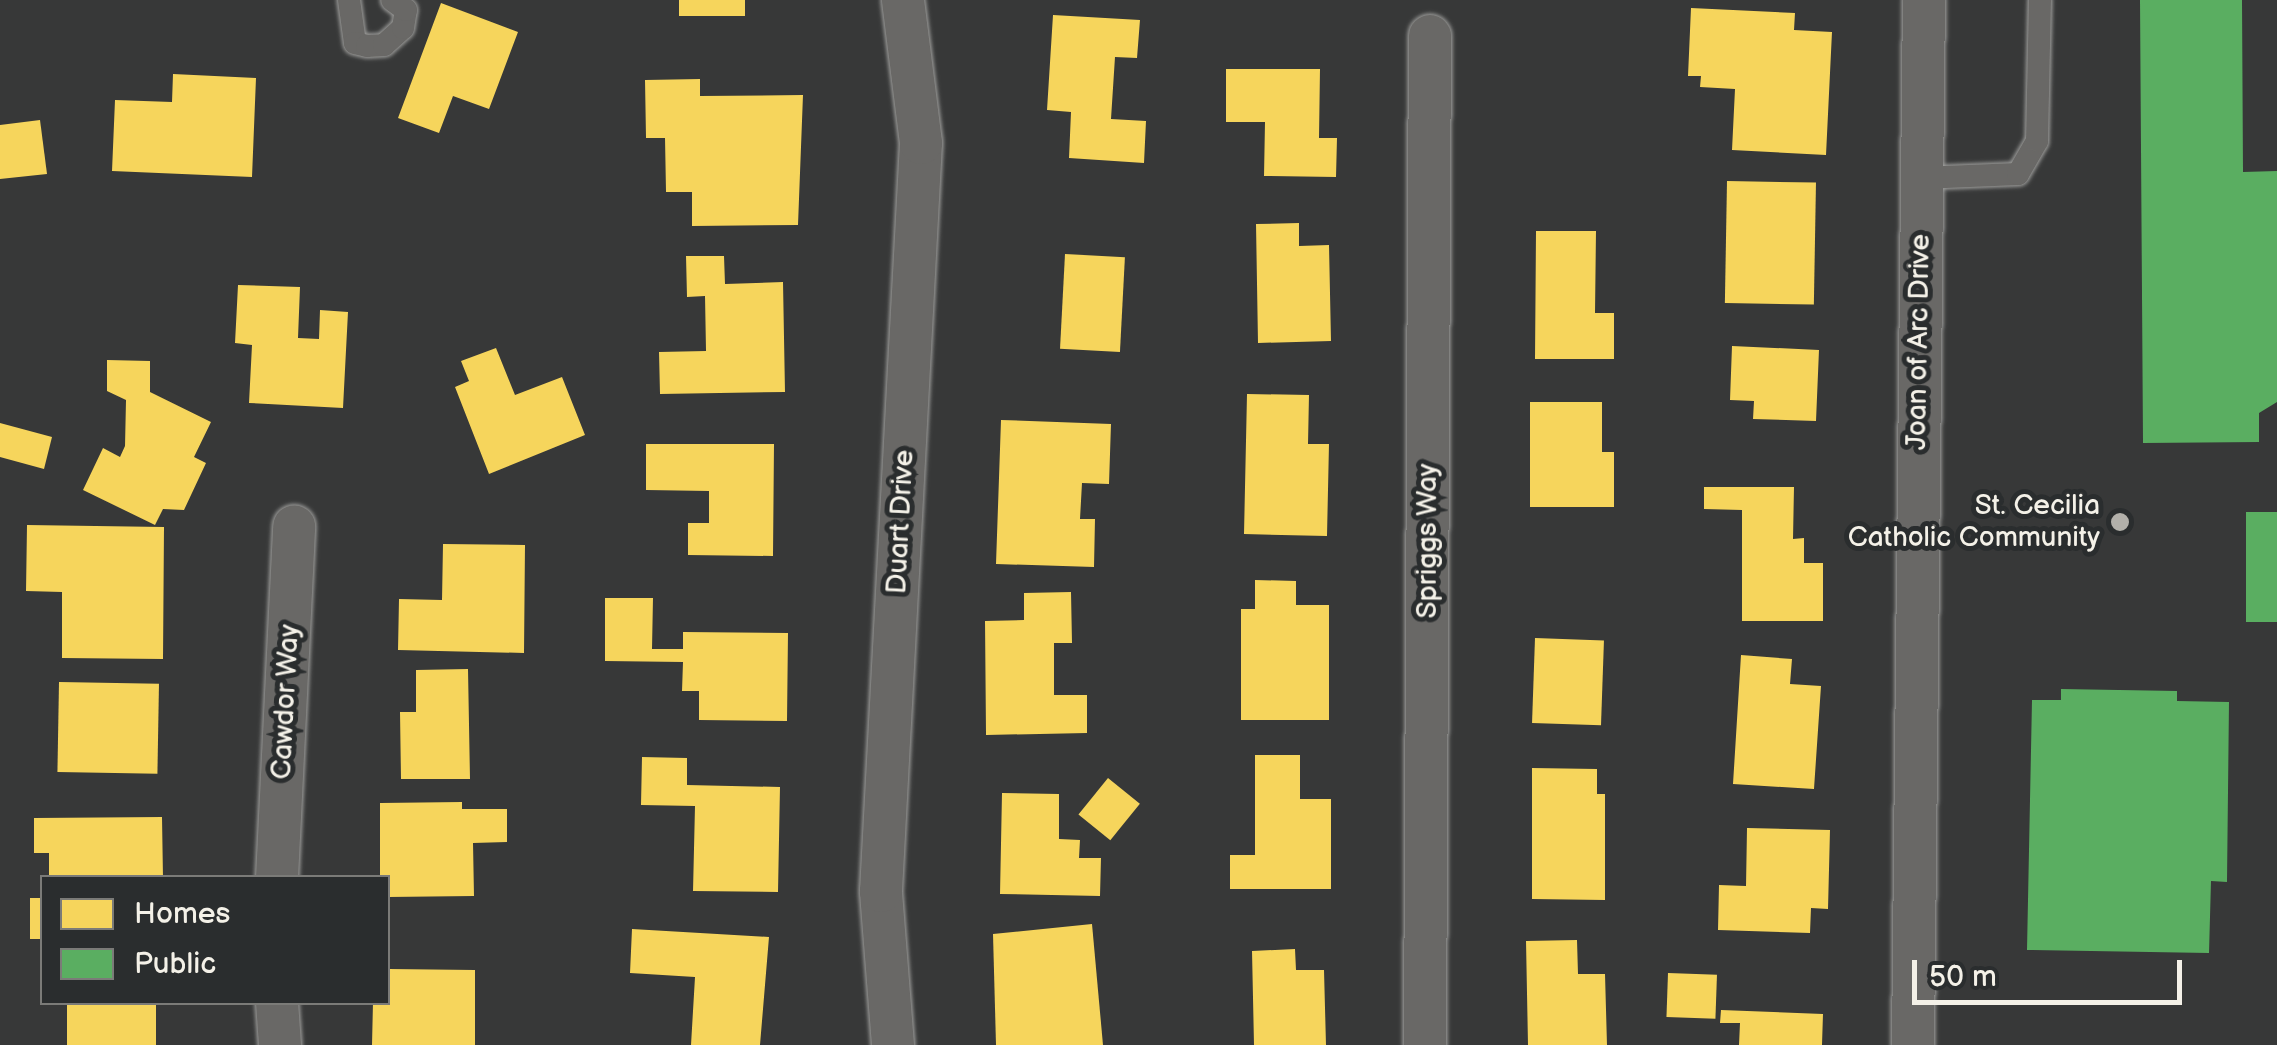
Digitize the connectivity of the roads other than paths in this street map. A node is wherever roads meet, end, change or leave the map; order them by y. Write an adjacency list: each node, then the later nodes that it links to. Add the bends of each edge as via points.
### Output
1 (349, 0): 2 (lane, via 355,43 367,46 384,45 403,28 406,10)
2 (392, 0)
3 (903, 0): 12 (street, Duart Drive, via 921,143 882,891)
4 (1924, 0): 7 (street, Joan of Arc Drive)
5 (2040, 0): 7 (lane, via 2036,141 2018,174)
6 (1430, 36): 13 (street, Spriggs Way)
7 (1921, 178): 14 (street, Joan of Arc Drive)
8 (294, 526): 9 (street, Cawdor Way)
9 (277, 875)
10 (278, 1005): 11 (street)
11 (280, 1045)
12 (892, 1045)
13 (1425, 1045)
14 (1912, 1045)

